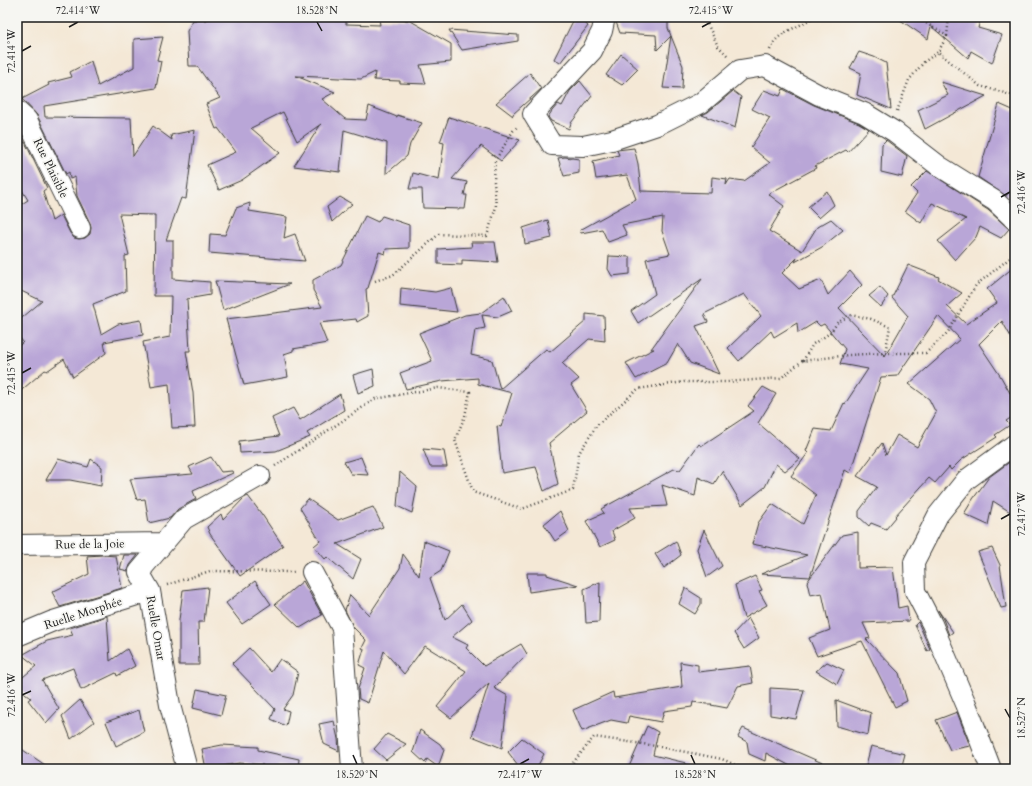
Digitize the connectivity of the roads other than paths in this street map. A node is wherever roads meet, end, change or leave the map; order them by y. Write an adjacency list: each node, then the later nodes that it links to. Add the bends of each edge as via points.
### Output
1 (605, 17): 3 (street, via 602,31 592,51 533,114 552,145 583,146 612,140 656,125 701,103 740,70 765,66 819,95 864,113 890,129 939,166 995,201)
2 (17, 111): 4 (street, Rue Plaisible, via 27,120)
3 (1015, 220)
4 (80, 228)
5 (1015, 444): 14 (street, via 966,480 938,515 914,562 915,592 932,624)
6 (260, 476): 7 (street, Ruelle Omar, via 184,519)
7 (163, 543): 8 (street, Rue de la Joie); 10 (street, Ruelle Omar, via 139,572)
8 (17, 545)
9 (312, 572): 13 (street, via 342,628)
10 (150, 591): 11 (street, Ruelle Morphée, via 53,621); 12 (street, Ruelle Omar, via 170,705)
11 (17, 636)
12 (187, 769)
13 (352, 769)
14 (991, 769)

